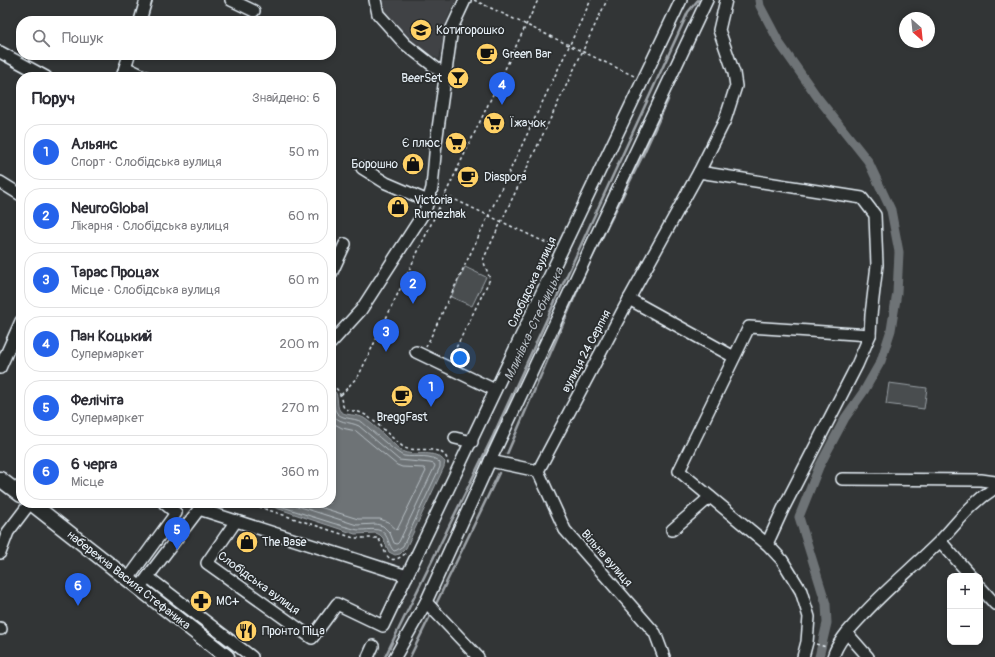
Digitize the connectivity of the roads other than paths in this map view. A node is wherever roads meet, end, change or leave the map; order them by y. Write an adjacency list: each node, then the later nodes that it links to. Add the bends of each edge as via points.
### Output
1 (146, 0): 9 (street)
2 (231, 0): 8 (street)
3 (375, 0): 14 (street, via 378,14 405,44)
4 (465, 0): 14 (street, via 452,28)
5 (681, 0): 29 (street, Слобідська вулиця)
6 (707, 0): 32 (street)
7 (726, 0): 16 (street, вулиця 24 Серпня, via 719,30 736,86 725,120)
8 (254, 11)
9 (144, 16)
10 (0, 52): 12 (street)
11 (127, 60): 13 (street)
12 (37, 72)
13 (123, 72)
14 (445, 75): 19 (street, via 432,188)
15 (362, 168): 19 (street, via 386,184)
16 (698, 172): 22 (street, вулиця 24 Серпня); 24 (street, via 862,198 875,215 877,265)
17 (0, 182): 18 (street)
18 (16, 192)
19 (428, 201): 25 (street, via 425,211 361,310)
20 (345, 244): 21 (street)
21 (336, 263)
22 (629, 299): 27 (street); 33 (street, вулиця 24 Серпня)
23 (16, 332): 28 (street)
24 (870, 334): 27 (street, via 749,327); 48 (street)
25 (336, 338)
26 (419, 353): 29 (street)
27 (734, 357): 39 (street, via 679,471)
28 (0, 368)
29 (496, 390): 31 (street, Слобідська вулиця)
30 (455, 438): 31 (street)
31 (471, 442): 51 (street, Слобідська вулиця)
32 (490, 461): 33 (street); 55 (street)
33 (538, 471): 65 (street, Вільна вулиця, via 565,530 655,633)
34 (0, 478): 38 (main road)
35 (842, 479): 36 (street)
36 (995, 482)
37 (995, 488): 47 (street, via 975,502)
38 (16, 491)
39 (710, 497): 46 (street); 48 (street)
40 (27, 508): 49 (street, via 8,532)
41 (37, 508): 52 (main road, набережна Василя Стефаника)
42 (170, 508): 52 (street, via 176,513)
43 (200, 508): 53 (street)
44 (207, 508): 45 (street)
45 (236, 521): 51 (street); 51 (street, Слобідська вулиця, via 207,563 312,638 337,604 383,626)
46 (672, 530)
47 (940, 541): 50 (street); 57 (street, via 874,602)
48 (767, 544): 66 (street, via 782,560 801,591 809,617)
49 (0, 552)
50 (968, 573)
51 (407, 576)
52 (128, 579): 53 (main road, набережна Василя Стефаника)
53 (144, 582): 60 (main road, набережна Василя Стефаника); 61 (street)
54 (983, 590): 56 (street)
55 (426, 602): 63 (street); 64 (street)
56 (995, 604)
57 (847, 632): 59 (street); 67 (street)
58 (373, 646): 62 (street)
59 (832, 652)
60 (227, 657)
61 (252, 657)
62 (368, 657)
63 (395, 657)
64 (478, 657)
65 (664, 657)
66 (803, 657)
67 (868, 657)

